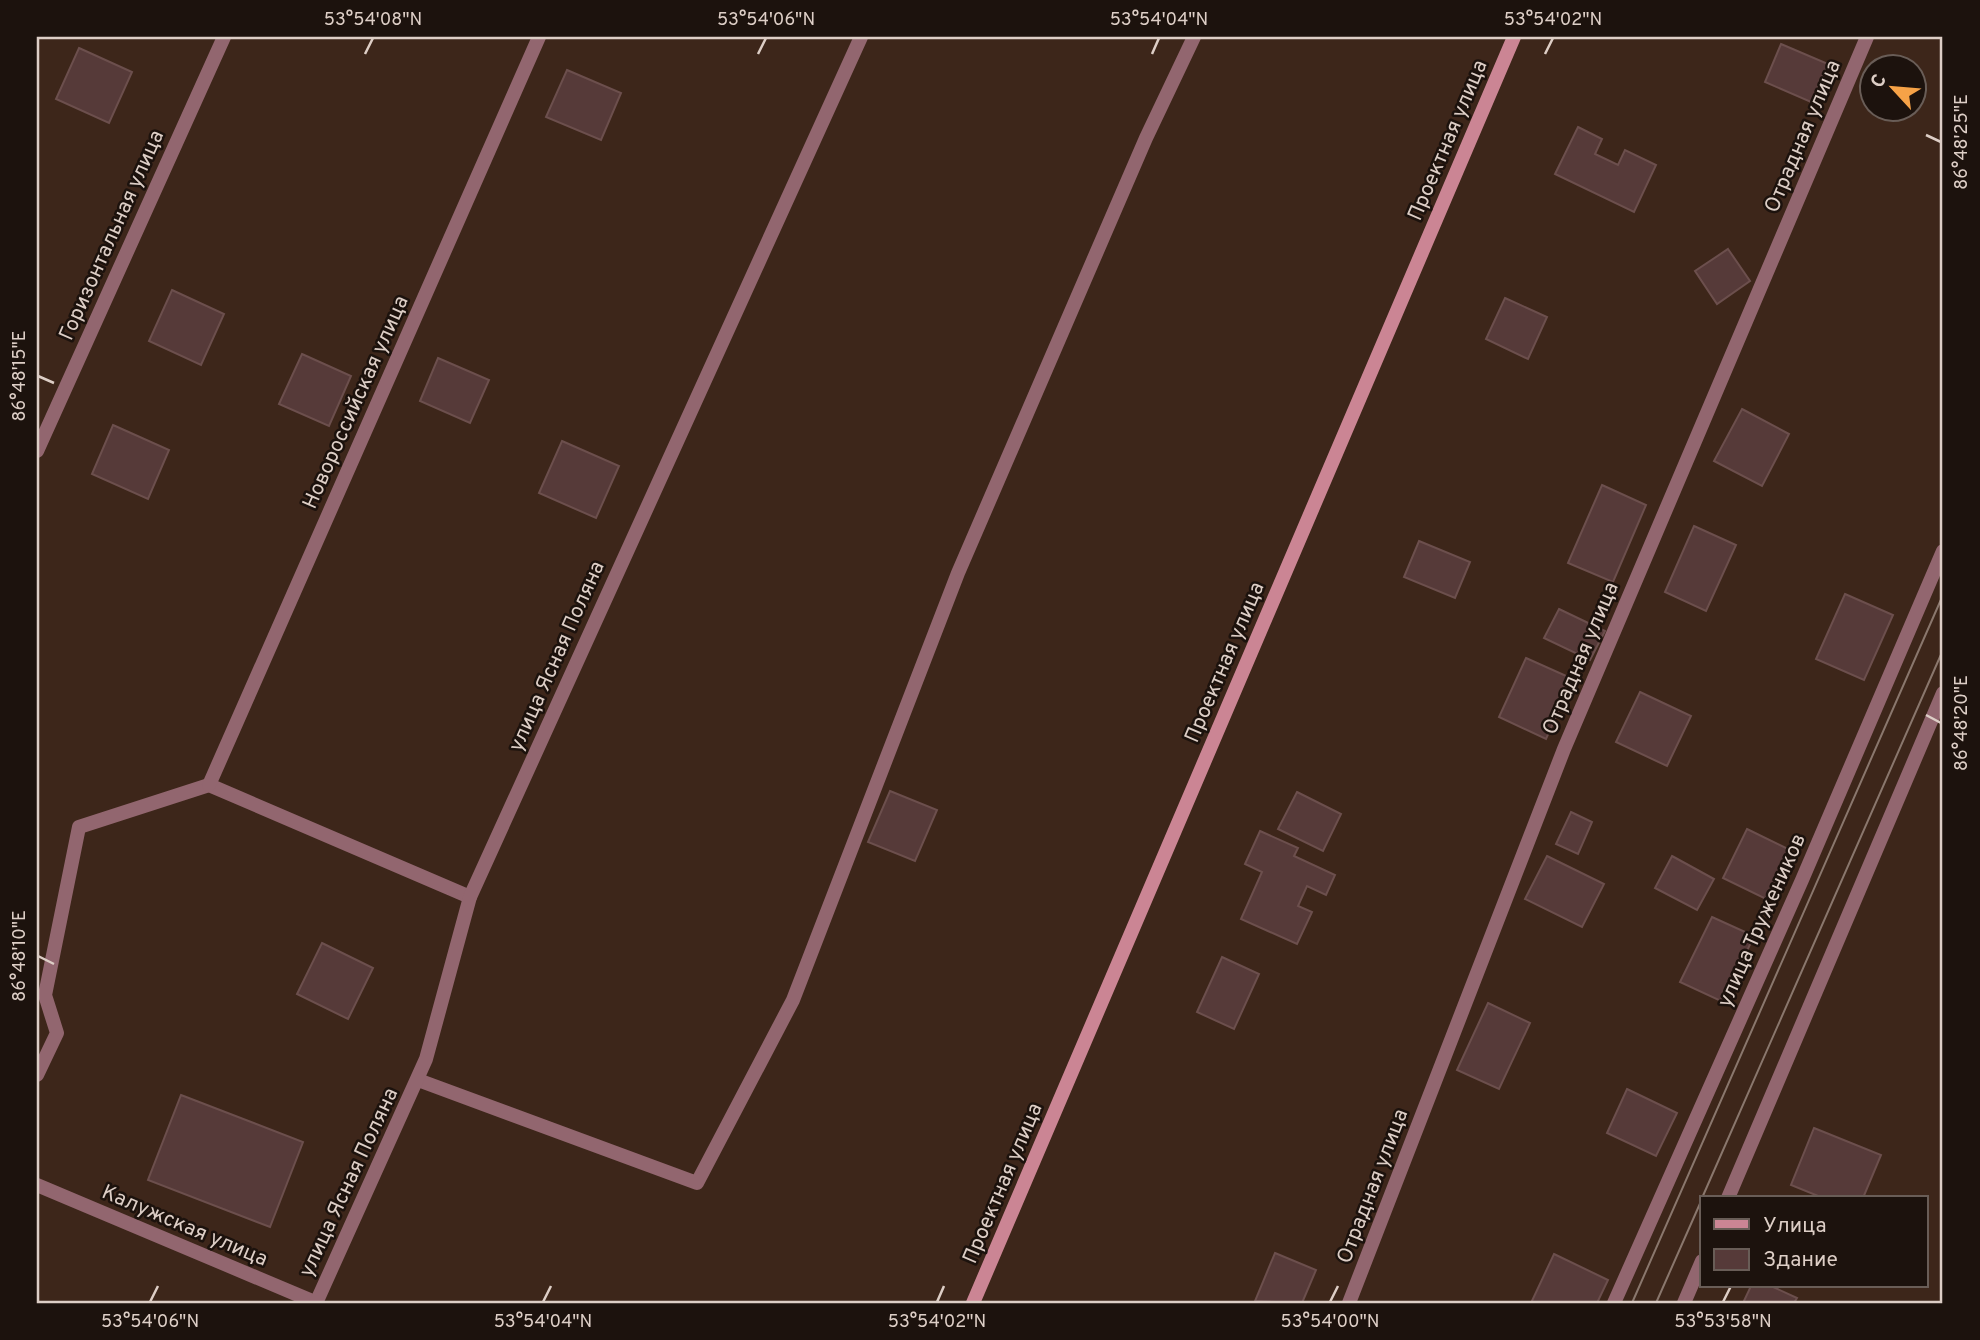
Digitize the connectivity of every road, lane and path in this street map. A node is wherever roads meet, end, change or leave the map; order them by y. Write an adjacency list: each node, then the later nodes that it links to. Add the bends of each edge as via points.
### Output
1 (224, 37): 7 (street, Горизонтальная улица)
2 (538, 37): 10 (street, Новороссийская улица)
3 (861, 37): 11 (street, улица Ясная Поляна)
4 (1194, 37): 13 (street, via 958,573 793,1000 697,1183)
5 (1514, 37): 18 (main road, Проектная улица)
6 (1867, 37): 19 (street, Отрадная улица, via 1564,749)
7 (37, 451)
8 (1943, 551): 20 (street, улица Тружеников)
9 (1943, 693): 15 (street)
10 (209, 785): 11 (street); 12 (street, via 79,827 45,995 57,1033)
11 (470, 897): 13 (street, улица Ясная Поляна)
12 (37, 1075)
13 (418, 1080): 17 (street, улица Ясная Поляна)
14 (37, 1185): 17 (street, Калужская улица)
15 (1729, 1196)
16 (1700, 1266): 21 (street)
17 (316, 1303)
18 (973, 1303)
19 (1349, 1303)
20 (1614, 1303)
21 (1684, 1303)

